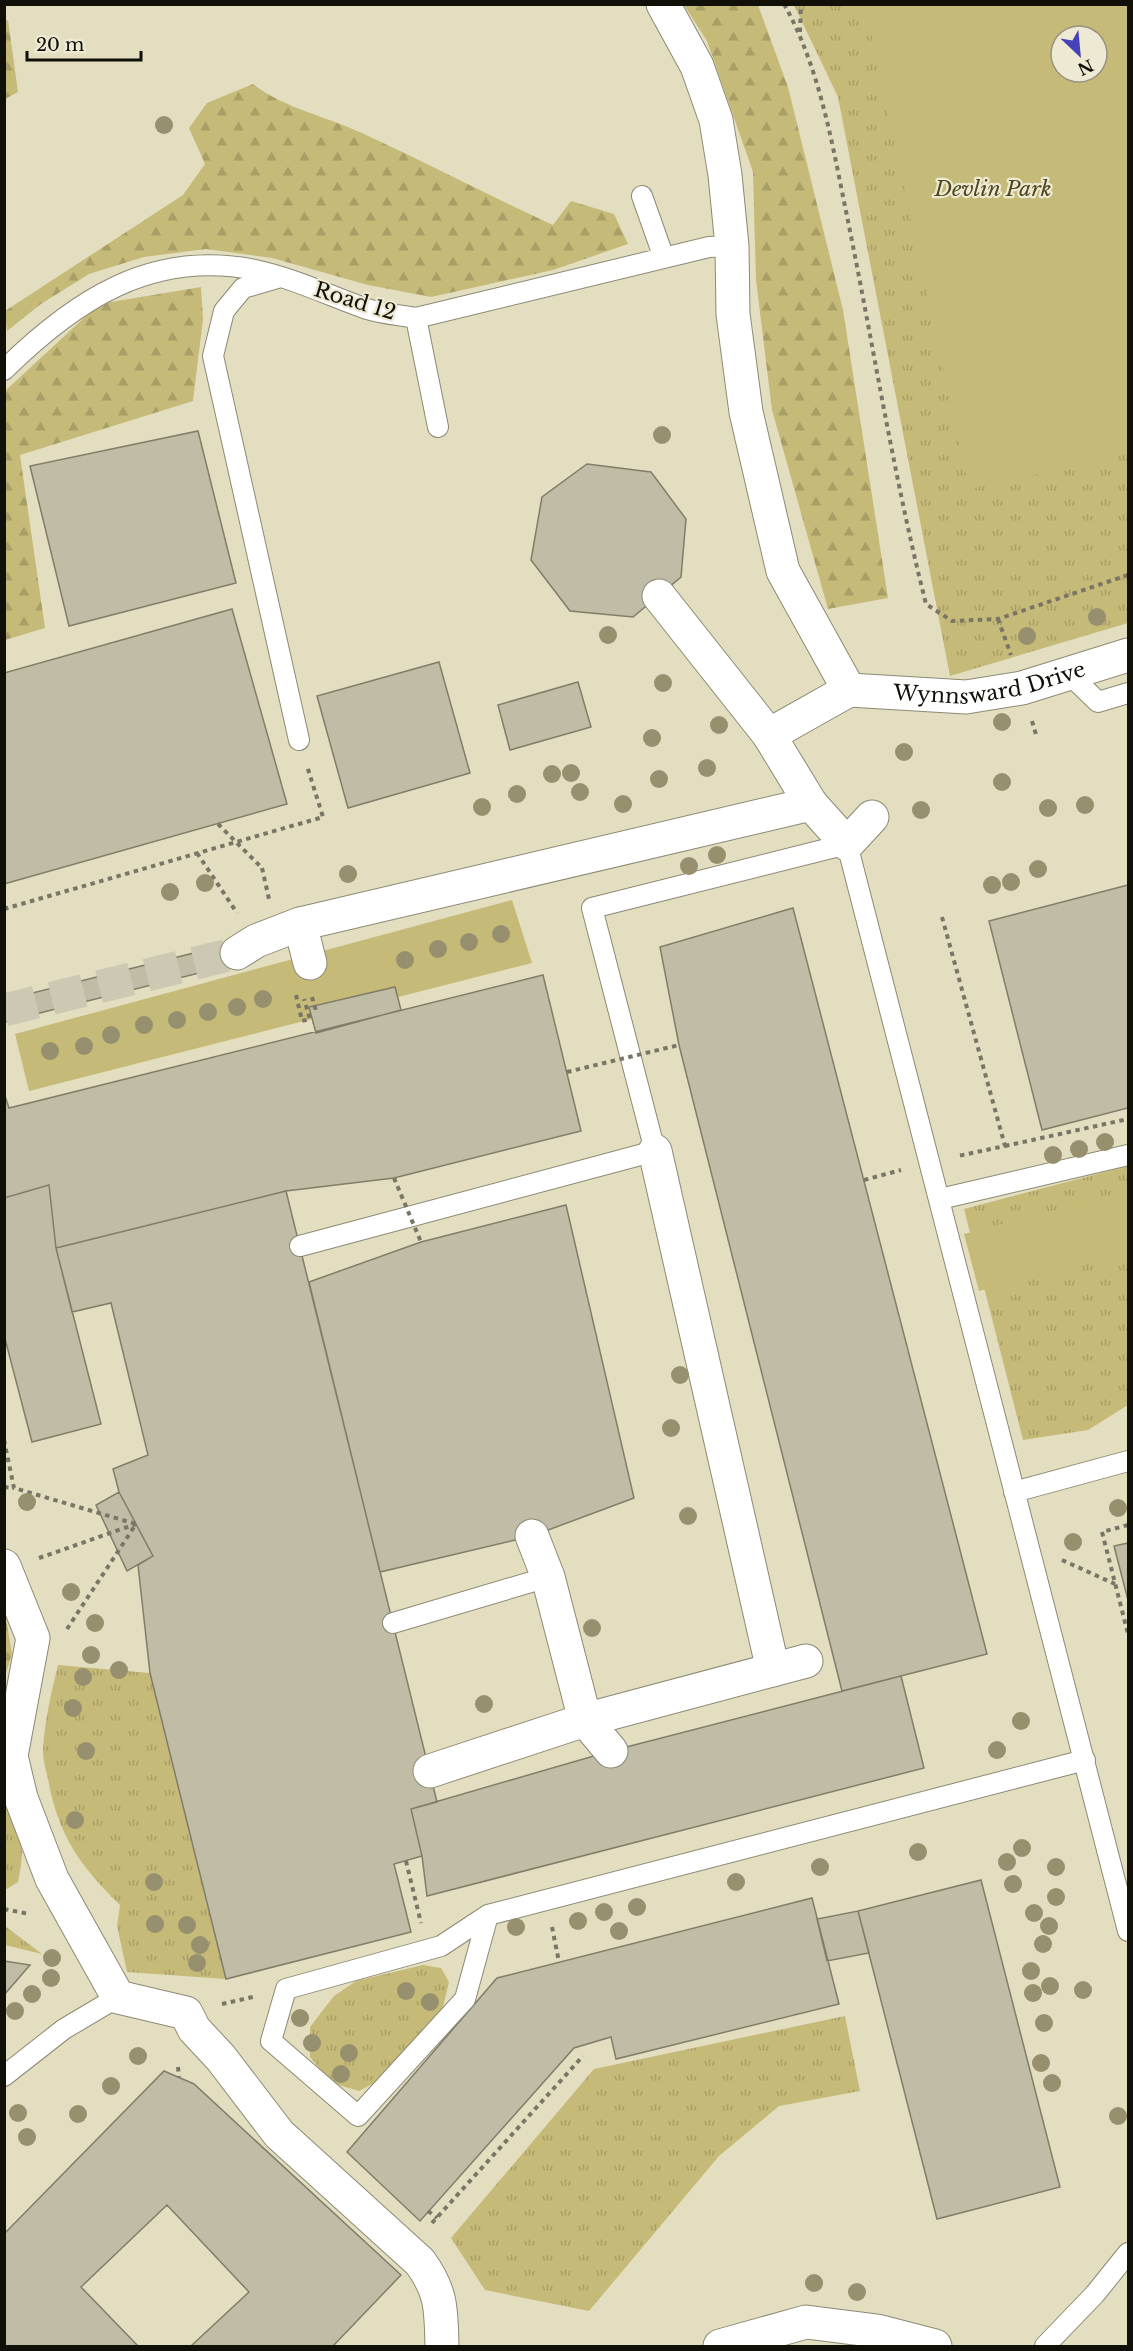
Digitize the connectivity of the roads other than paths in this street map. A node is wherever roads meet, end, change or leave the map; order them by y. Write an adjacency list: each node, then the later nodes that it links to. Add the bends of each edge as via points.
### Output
1 (663, 4): 3 (street, via 698,66 716,120)
2 (642, 196): 4 (lane)
3 (732, 246): 4 (lane, Road 12, via 709,247); 12 (street, via 733,314 746,412 783,571)
4 (664, 258): 6 (lane, Road 12)
5 (281, 277): 6 (lane, Road 12, via 370,309); 7 (lane, Road 12, via 254,269 205,266 148,272 98,294 41,334); 15 (lane, via 243,288 224,311 213,356)
6 (416, 318): 8 (lane)
7 (4, 370)
8 (438, 427)
9 (659, 596): 14 (street)
10 (1128, 655): 11 (street, Wynnsward Drive)
11 (1069, 674): 12 (street, Wynnsward Drive, via 1022,688 966,697); 13 (lane, via 1098,702)
12 (849, 690): 14 (street)
13 (1128, 693)
14 (769, 735): 16 (street)
15 (299, 740)
16 (811, 804): 18 (street); 19 (street)
17 (872, 817): 18 (street)
18 (847, 844): 22 (lane, via 591,908); 24 (lane)
19 (300, 924): 20 (street); 21 (street)
20 (237, 953)
21 (310, 963)
22 (655, 1150): 25 (lane); 33 (street)
23 (1128, 1155): 24 (lane)
24 (940, 1199): 27 (lane)
25 (300, 1246)
26 (1128, 1461): 27 (lane)
27 (1014, 1492): 36 (lane)
28 (532, 1536): 30 (street)
29 (6, 1568): 40 (street, via 33,1638 11,1756 21,1798 52,1879)
30 (548, 1577): 31 (lane); 34 (street)
31 (393, 1623)
32 (806, 1661): 33 (street)
33 (773, 1670): 34 (street)
34 (585, 1720): 35 (street); 37 (street)
35 (611, 1751)
36 (1085, 1760): 38 (lane); 39 (lane)
37 (430, 1771)
38 (488, 1916): 38 (lane, via 465,1999 358,2116 271,2040 286,1989 441,1946)
39 (1128, 1931)
40 (118, 1997): 41 (lane, via 64,2029); 43 (street, via 186,2013 194,2029 279,2134 420,2262 435,2283 441,2307)
41 (4, 2076)
42 (1128, 2253): 46 (lane)
43 (442, 2346)
44 (720, 2346): 45 (street, via 806,2322 877,2331)
45 (936, 2346)
46 (1045, 2346)

